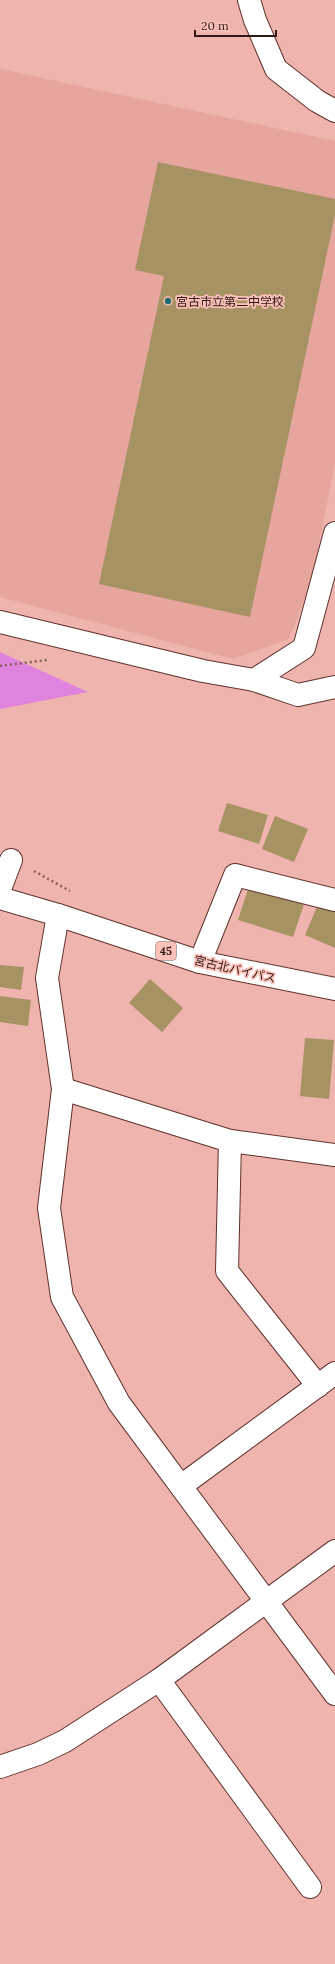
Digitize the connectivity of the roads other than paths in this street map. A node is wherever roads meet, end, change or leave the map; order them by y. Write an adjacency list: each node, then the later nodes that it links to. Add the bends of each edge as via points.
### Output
1 (249, 0): 2 (main road, via 276,69 317,101)
2 (335, 111)
3 (335, 533): 5 (main road, via 304,648)
4 (0, 622): 5 (main road, via 203,672)
5 (254, 680): 6 (main road, via 298,695)
6 (335, 687)
7 (11, 860): 8 (main road)
8 (0, 889)
9 (0, 898): 11 (main road, 宮古北バイパス / 45)
10 (335, 900): 12 (main road, via 235,875)
11 (58, 915): 12 (main road, 宮古北バイパス / 45); 14 (main road, via 47,978)
12 (200, 962): 13 (main road, 宮古北バイパス / 45)
13 (335, 989)
14 (63, 1089): 15 (main road); 19 (main road, via 49,1208 62,1297 119,1403)
15 (230, 1141): 16 (main road); 18 (main road, via 227,1271)
16 (335, 1155)
17 (335, 1373): 18 (main road)
18 (318, 1386): 19 (main road)
19 (181, 1486): 21 (main road)
20 (335, 1551): 21 (main road)
21 (267, 1600): 22 (main road); 23 (main road)
22 (159, 1680): 24 (main road, via 65,1741 38,1754); 25 (main road)
23 (335, 1694)
24 (0, 1767)
25 (310, 1887)

